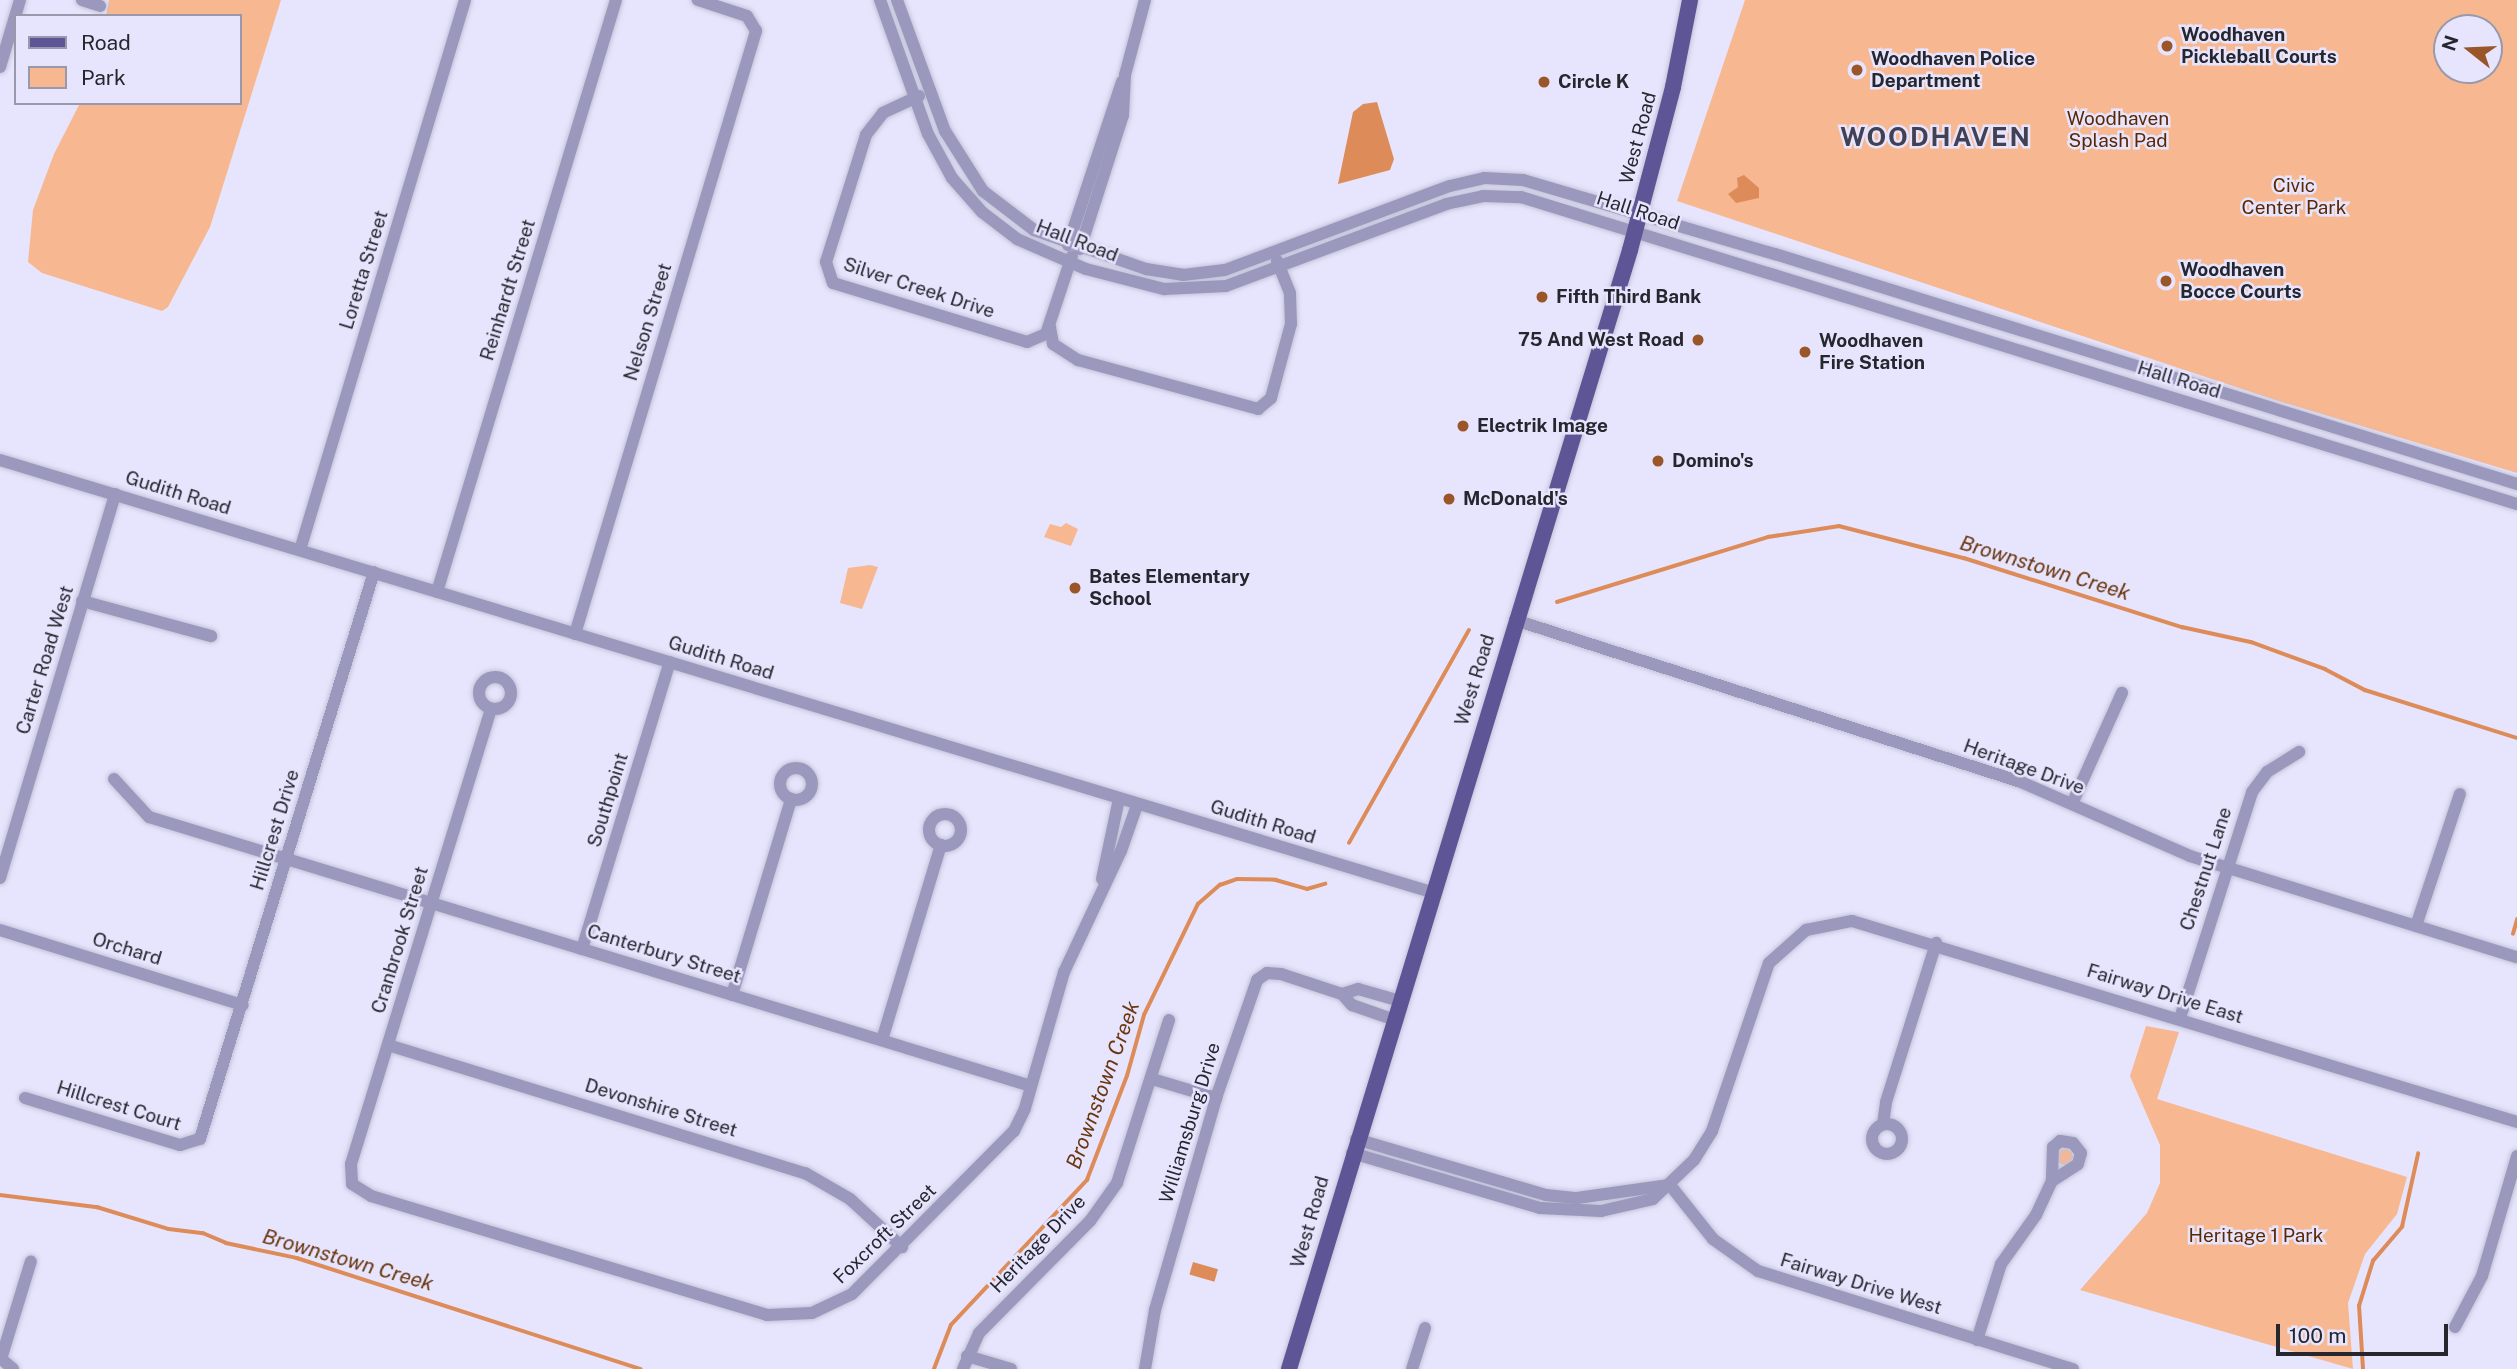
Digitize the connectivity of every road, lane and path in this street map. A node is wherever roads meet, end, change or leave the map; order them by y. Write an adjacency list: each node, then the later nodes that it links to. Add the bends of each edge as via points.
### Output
1 (82, 0): 9 (street)
2 (465, 0): 39 (street, Loretta Street)
3 (616, 0): 41 (street, Reinhardt Street)
4 (698, 0): 44 (street, Nelson Street, via 754,22 756,31)
5 (880, 0): 13 (street, Hall Road)
6 (897, 0): 12 (street, Hall Road)
7 (1145, 0): 21 (street, via 1125,75 1123,115)
8 (1690, 0): 18 (main road, West Road, via 1673,88)
9 (100, 6)
10 (14, 20): 11 (street)
11 (0, 67)
12 (929, 92): 13 (street, Silver Creek Drive); 21 (street, Hall Road, via 953,148 983,191 1023,224)
13 (914, 98): 25 (street, Hall Road, via 937,154 970,200 1017,239); 30 (street, Silver Creek Drive, via 883,113 866,135 826,262 829,278 838,285 937,311 1015,340 1040,340)
14 (1523, 180): 15 (street, Hall Road, via 1471,180); 16 (street); 18 (street, Hall Road)
15 (1425, 196): 17 (street); 22 (street, Hall Road)
16 (1521, 197): 17 (street, Hall Road, via 1475,197); 19 (street, Hall Road)
17 (1430, 210): 26 (street, Hall Road)
18 (1640, 213): 19 (main road, West Road); 20 (street, Hall Road)
19 (1635, 231): 24 (street, Hall Road); 43 (main road, West Road)
20 (1719, 237): 23 (street, Hall Road); 24 (street)
21 (1074, 247): 22 (street, Hall Road, via 1183,275 1225,270); 25 (street)
22 (1275, 253): 26 (street)
23 (1775, 254): 27 (street); 28 (street, Hall Road)
24 (1713, 255): 27 (street, Hall Road)
25 (1070, 263): 26 (street, Hall Road, via 1183,291 1226,286); 30 (street)
26 (1280, 268): 30 (street, via 1290,293 1291,324 1271,398 1258,409 1078,359 1053,344)
27 (1770, 272): 29 (street, Hall Road)
28 (1935, 304): 29 (street); 31 (street, Hall Road)
29 (1929, 322): 32 (street, Hall Road)
30 (1050, 327)
31 (2188, 382): 32 (street); 33 (street, Hall Road)
32 (2182, 401): 35 (street, Hall Road)
33 (2414, 452): 35 (street); 36 (street, Hall Road)
34 (0, 460): 37 (street, Gudith Road)
35 (2409, 471): 38 (street, Hall Road)
36 (2517, 484)
37 (115, 494): 39 (street, Gudith Road); 42 (street, Carter Road West)
38 (2517, 504)
39 (300, 550): 40 (street, Gudith Road)
40 (374, 572): 41 (street, Gudith Road); 57 (street, Hillcrest Drive)
41 (437, 592): 44 (street, Gudith Road)
42 (82, 601): 45 (street); 59 (street, Carter Road West)
43 (1515, 620): 55 (street, Heritage Drive, via 2021,782); 61 (main road, West Road)
44 (575, 634): 46 (street, Gudith Road)
45 (211, 636)
46 (670, 662): 52 (street, Gudith Road); 66 (street, Southpoint)
47 (2122, 693): 55 (street)
48 (491, 709): 62 (street, Cranbrook Street)
49 (2299, 752): 58 (street, Chestnut Lane, via 2267,772 2252,792)
50 (114, 779): 57 (street, Canterbury Street, via 149,817)
51 (2460, 794): 63 (street)
52 (1119, 799): 54 (street, Gudith Road); 60 (street, Foxcroft Street, via 1105,847)
53 (791, 800): 69 (street)
54 (1137, 804): 60 (street, Foxcroft Street, via 1121,851); 61 (street, Gudith Road)
55 (2072, 804): 58 (street, Heritage Drive, via 2167,847)
56 (942, 845): 75 (street)
57 (286, 859): 62 (street, Canterbury Street); 71 (street, Hillcrest Drive)
58 (2226, 867): 63 (street, Heritage Drive); 72 (street, Chestnut Lane)
59 (0, 878)
60 (1101, 887): 78 (street, Foxcroft Street, via 1064,972)
61 (1431, 892): 70 (main road, West Road)
62 (431, 903): 66 (street, Canterbury Street); 76 (street, Cranbrook Street)
63 (2416, 926): 67 (street, Heritage Drive)
64 (0, 930): 71 (street, Orchard)
65 (1936, 943): 72 (street, Fairway Drive East); 83 (street, via 1886,1102); 89 (street, Fairway Drive East, via 1852,921 1823,924 1776,954 1761,978 1712,1131 1694,1160)
66 (582, 948): 69 (street, Canterbury Street)
67 (2517, 957)
68 (1342, 994): 70 (street, Williamsburg Drive, via 1357,989); 73 (street, Williamsburg Drive, via 1352,1005); 80 (street, Williamsburg Drive, via 1275,973 1260,976)
69 (732, 995): 75 (street, Canterbury Street)
70 (1398, 1000): 73 (main road, West Road)
71 (243, 1005): 81 (street, Hillcrest Drive)
72 (2180, 1018): 82 (street, Fairway Drive East)
73 (1392, 1019): 84 (main road, West Road)
74 (1169, 1020): 77 (street, Heritage Drive)
75 (882, 1040): 78 (street, Canterbury Street)
76 (388, 1045): 88 (street, Cranbrook Street, via 351,1164); 91 (street, Devonshire Street, via 805,1173 850,1199)
77 (1152, 1079): 80 (street); 96 (street, Heritage Drive, via 1127,1162 1104,1203 979,1333)
78 (1031, 1086): 91 (street, Foxcroft Street, via 1022,1117 1006,1141)
79 (25, 1098): 81 (street, Hillcrest Court, via 188,1146 204,1134)
80 (1216, 1098): 101 (street, Williamsburg Drive, via 1155,1310)
81 (214, 1100)
82 (2517, 1122)
83 (1884, 1124)
84 (1354, 1146): 86 (street); 90 (street); 102 (main road, West Road)
85 (2517, 1156): 93 (street, via 2482,1276)
86 (1493, 1180): 89 (street, via 1546,1195 1577,1198); 90 (street)
87 (2053, 1181): 95 (street, via 1997,1272)
88 (352, 1184): 91 (street, Foxcroft Street, via 371,1196 767,1315 812,1313 840,1302)
89 (1670, 1185): 90 (street, via 1653,1199 1601,1211 1540,1208); 95 (street, Fairway Drive West, via 1713,1239 1758,1271)
90 (1489, 1194)
91 (901, 1247)
92 (31, 1261): 97 (street)
93 (2455, 1327)
94 (1425, 1328): 103 (street)
95 (1977, 1340): 104 (street, Fairway Drive West)
96 (967, 1356): 99 (street, Heritage Drive); 100 (street)
97 (1, 1358): 98 (street)
98 (13, 1369)
99 (963, 1369)
100 (1011, 1369)
101 (1144, 1369)
102 (1289, 1369)
103 (1412, 1369)
104 (2073, 1369)

